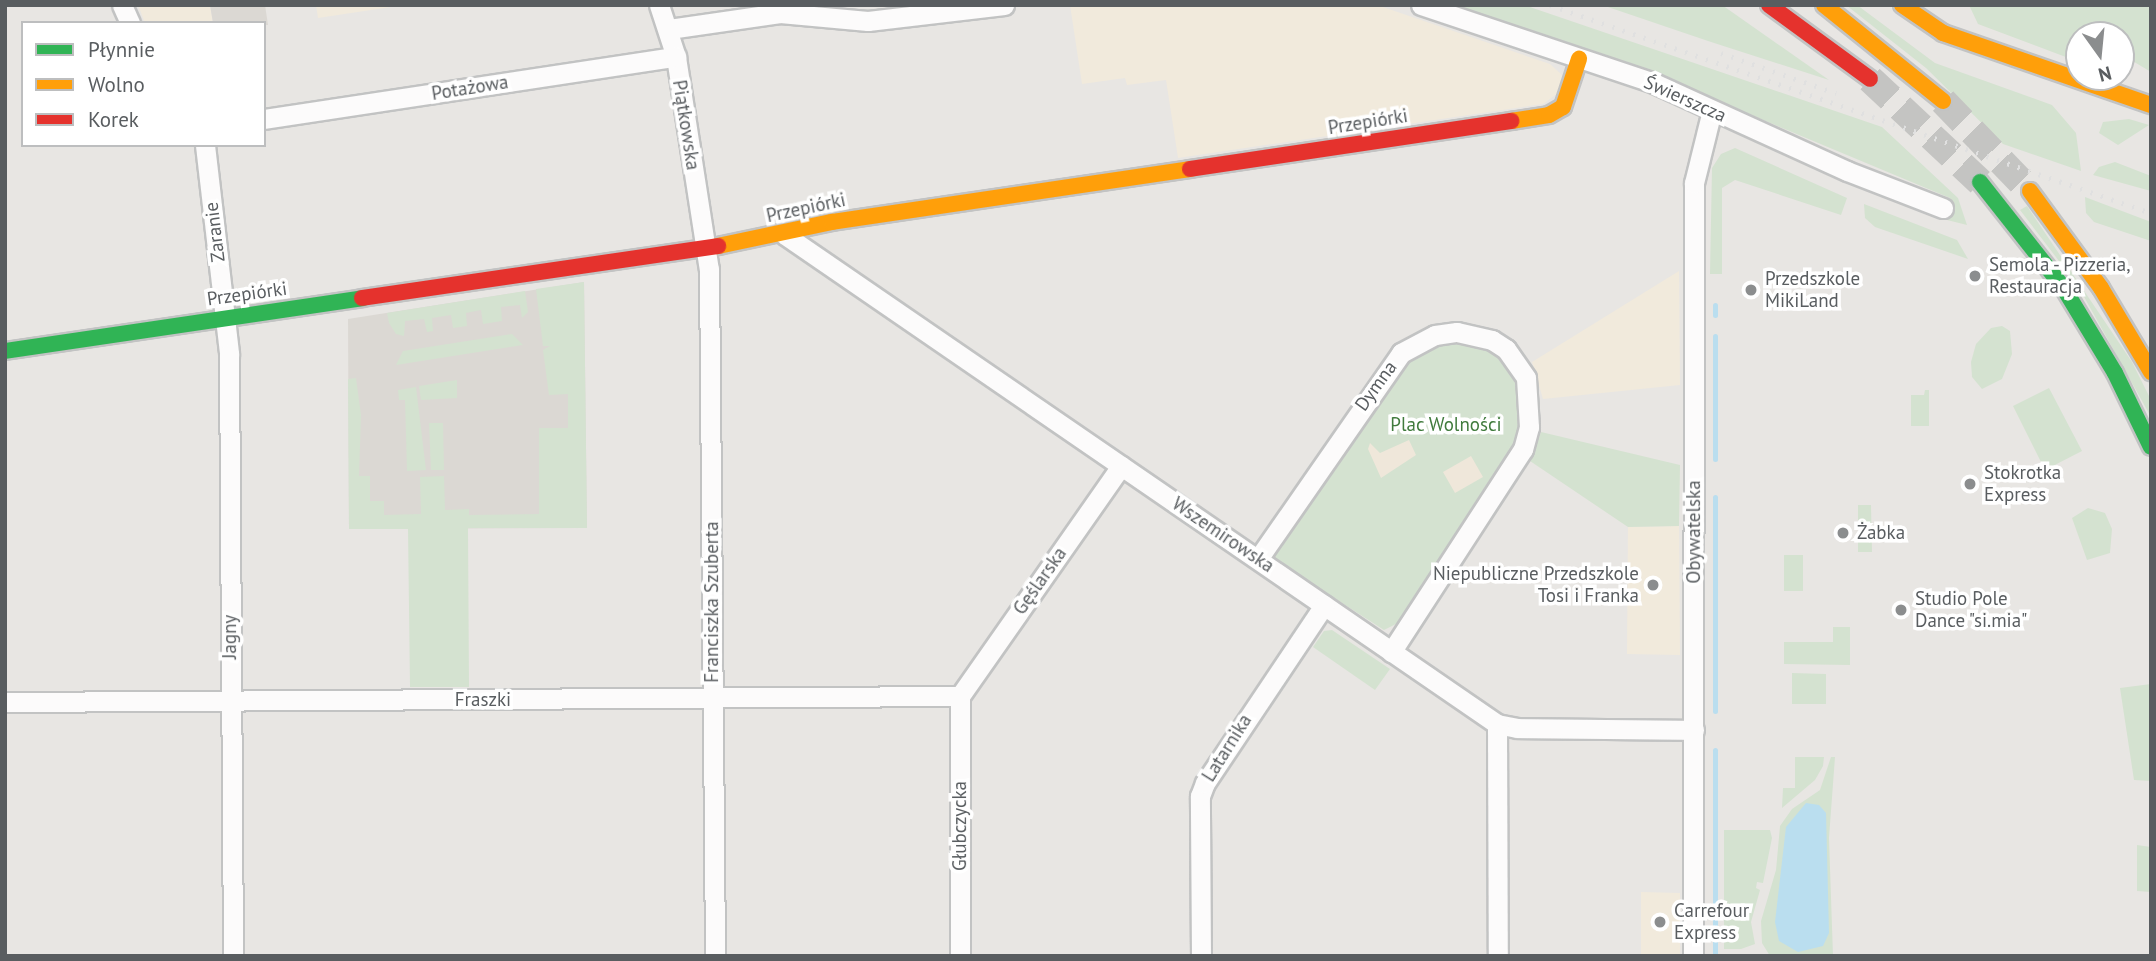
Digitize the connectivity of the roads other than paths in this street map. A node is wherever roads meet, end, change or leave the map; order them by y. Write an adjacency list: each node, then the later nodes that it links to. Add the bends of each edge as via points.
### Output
1 (122, 5): 8 (street)
2 (659, 5): 9 (street, Piątkowska)
3 (1004, 5): 9 (street, via 868,21 780,13)
4 (1421, 5): 11 (street, Świerszcza)
5 (1769, 5): 12 (street)
6 (1824, 5): 13 (street)
7 (1902, 5): 14 (street, via 1942,33)
8 (129, 21)
9 (669, 29): 10 (street, Piątkowska)
10 (676, 57): 16 (street, Potażowa); 22 (street, Piątkowska)
11 (1579, 59): 15 (street, Świerszcza, via 1654,83); 21 (street, Przepiórki, via 1570,94 1563,107 1549,115 925,207 832,222)
12 (1870, 79)
13 (1943, 101)
14 (2151, 105)
15 (1712, 110): 20 (street, Świerszcza); 36 (street, Obywatelska, via 1695,183)
16 (266, 119)
17 (205, 147): 23 (street, Zaranie)
18 (1980, 182): 26 (street, via 2063,286 2115,373)
19 (2030, 191): 25 (street, via 2101,288)
20 (1943, 208)
21 (785, 235): 22 (street, Przepiórki); 27 (street, Wszemirowska)
22 (705, 248): 23 (street, Przepiórki); 32 (street, Franciszka Szuberta)
23 (226, 319): 24 (street, Przepiórki); 33 (street, Jagny)
24 (5, 351)
25 (2151, 372)
26 (2151, 447)
27 (1121, 466): 28 (street, Wszemirowska); 31 (street, Gęślarska)
28 (1258, 559): 29 (street, Wszemirowska); 30 (street, Dymna, via 1401,353 1435,335 1457,332 1484,337 1506,349 1526,378 1529,427 1523,449)
29 (1324, 605): 30 (street, Wszemirowska); 40 (street, Latarnika, via 1200,796)
30 (1391, 652): 35 (street, Wszemirowska)
31 (960, 696): 32 (street, Fraszki); 39 (street, Głubczycka)
32 (713, 700): 33 (street, Fraszki); 38 (street, Franciszka Szuberta)
33 (231, 701): 34 (street, Fraszki); 37 (street, Jagny)
34 (5, 702)
35 (1497, 724): 36 (street, Wszemirowska, via 1517,729); 41 (street)
36 (1694, 730): 42 (street, Obywatelska)
37 (233, 956)
38 (715, 956)
39 (960, 956)
40 (1201, 956)
41 (1498, 956)
42 (1693, 956)

